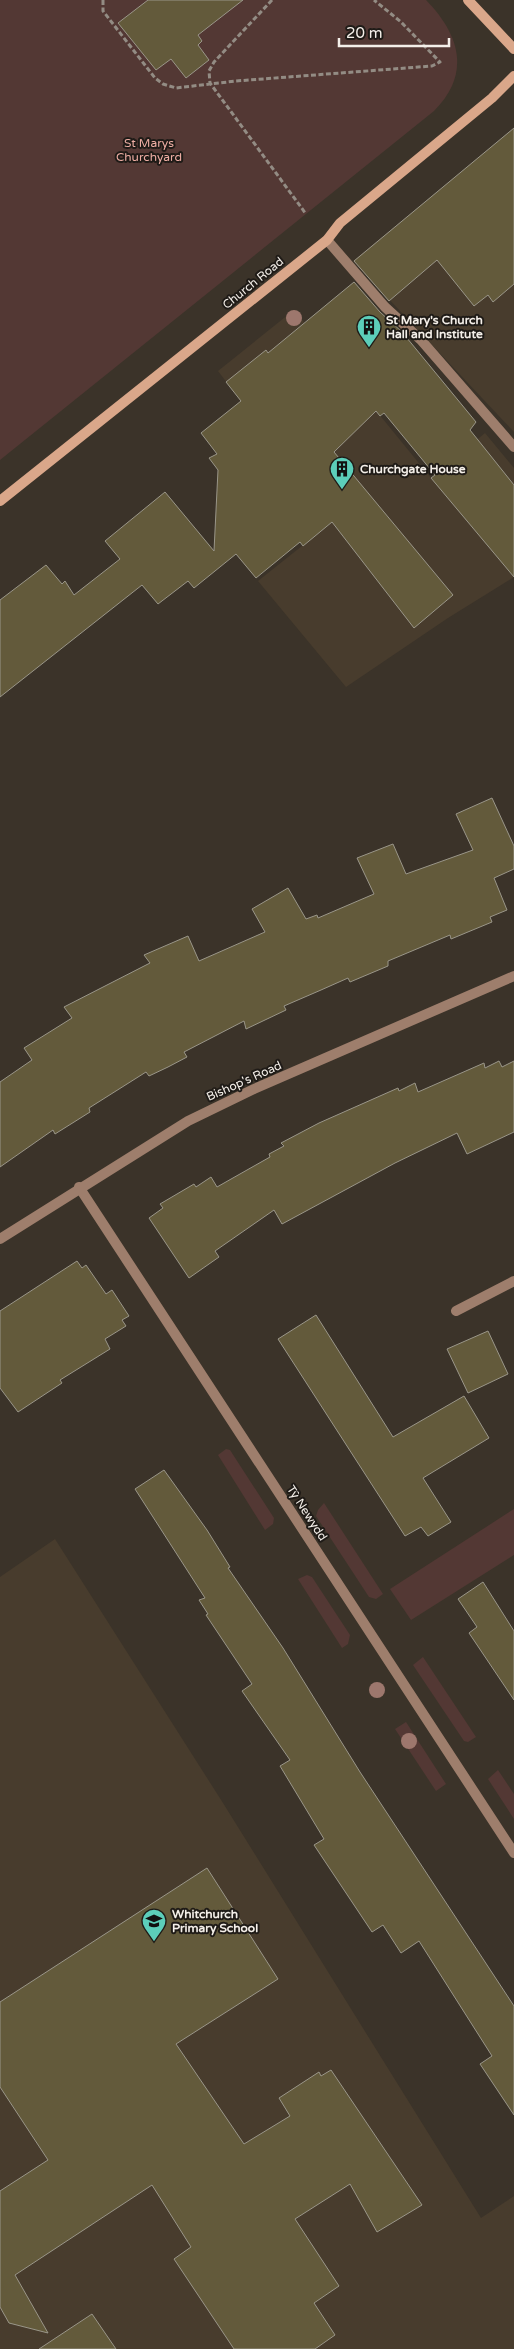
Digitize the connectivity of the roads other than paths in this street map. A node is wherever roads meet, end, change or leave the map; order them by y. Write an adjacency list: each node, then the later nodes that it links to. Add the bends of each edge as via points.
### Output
1 (468, 0): 2 (street)
2 (514, 49)
3 (514, 76): 4 (street, Church Road, via 492,98 340,223)
4 (327, 240): 5 (street, via 385,307 422,340); 6 (street, Church Road)
5 (514, 447)
6 (0, 502)
7 (514, 976): 8 (street, Bishop's Road, via 221,1104)
8 (80, 1187): 9 (street, Bishop's Road); 12 (street, Tŷ Newydd)
9 (0, 1238)
10 (514, 1281): 11 (street)
11 (456, 1310)
12 (514, 1853)

